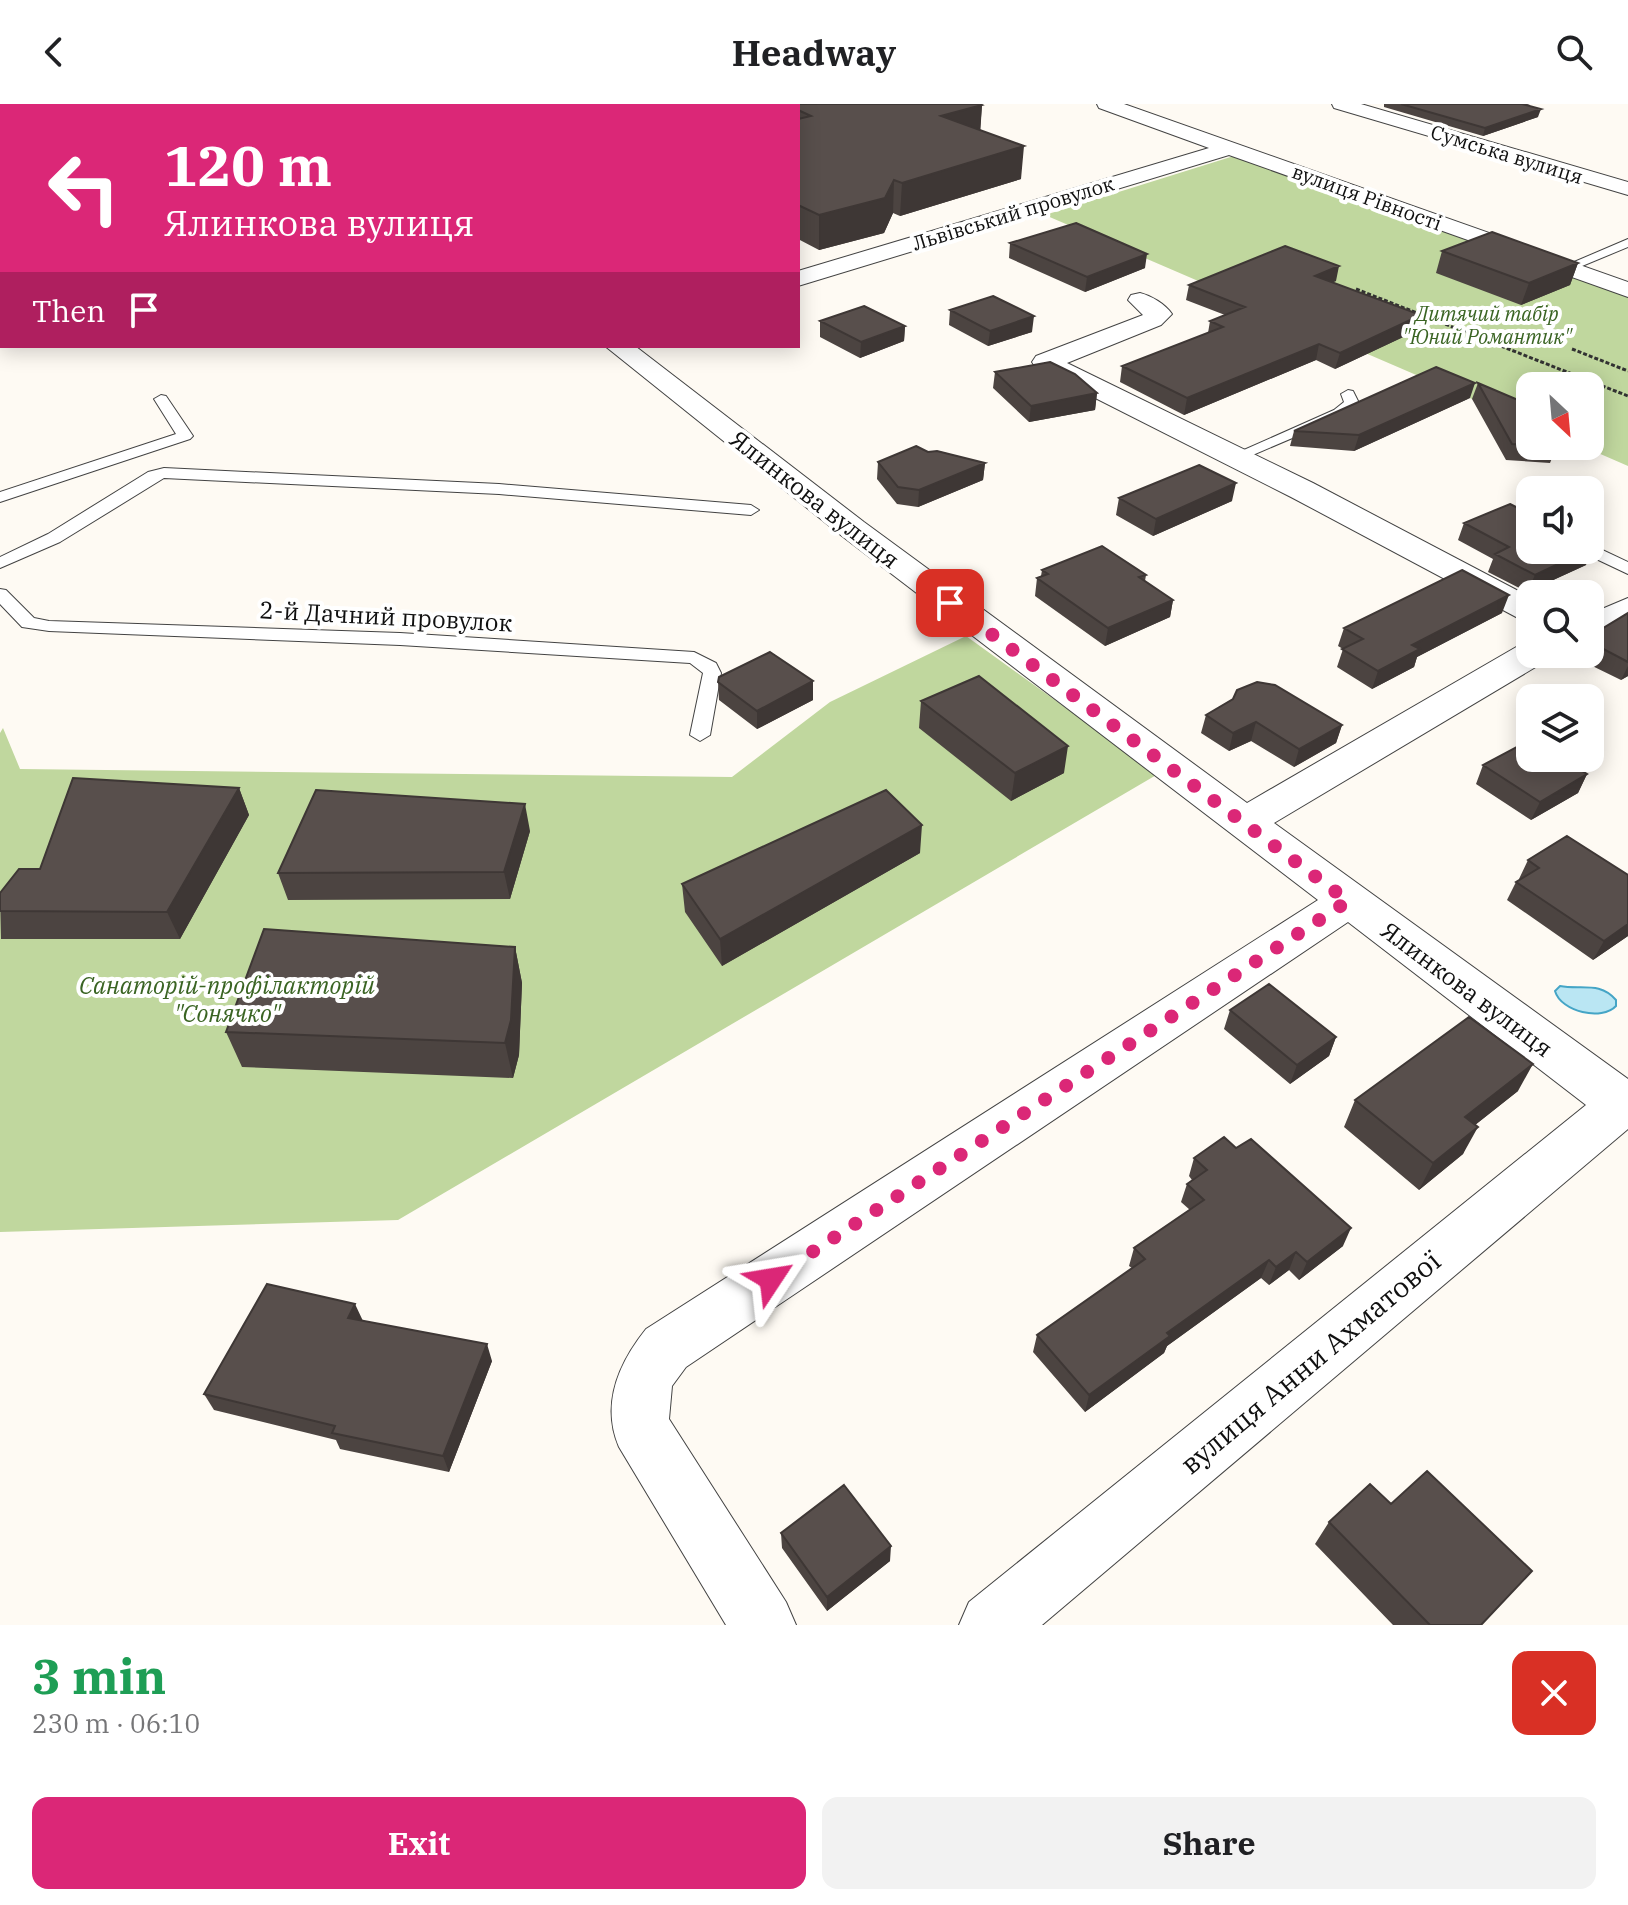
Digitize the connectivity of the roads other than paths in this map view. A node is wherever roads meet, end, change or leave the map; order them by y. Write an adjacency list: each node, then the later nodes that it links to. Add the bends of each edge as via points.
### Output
1 (1106, 104): 3 (street, вулиця Рівності)
2 (1341, 104): 4 (street, Сумська вулиця)
3 (1229, 148): 6 (street, вулиця Рівності); 7 (street, Львівський провулок)
4 (1628, 189)
5 (1628, 243): 6 (lane)
6 (1566, 268): 8 (street, вулиця Рівності)
7 (800, 278)
8 (1628, 290)
9 (1140, 300): 13 (street, via 1159,314 1039,364)
10 (621, 348): 25 (street, Ялинкова вулиця)
11 (1348, 394): 13 (lane, via 1352,403 1339,413)
12 (161, 399): 14 (lane, via 185,436)
13 (1236, 457): 20 (street)
14 (0, 497)
15 (751, 510): 17 (lane, via 499,489 164,473 54,538)
16 (1604, 556): 18 (lane)
17 (0, 563)
18 (1628, 569)
19 (0, 594): 24 (lane, 2-й Дачний провулок, via 28,623 49,626 400,639 694,658 712,673)
20 (1516, 604)
21 (1628, 608): 22 (street)
22 (1604, 621)
23 (1516, 663): 25 (street)
24 (700, 735)
25 (1243, 823): 26 (street, Ялинкова вулиця)
26 (1348, 901): 27 (street, Ялинкова вулиця); 28 (street, via 666,1348 651,1365 638,1405 640,1427)
27 (1626, 1104): 29 (street, вулиця Анни Ахматової)
28 (763, 1625)
29 (992, 1625)

